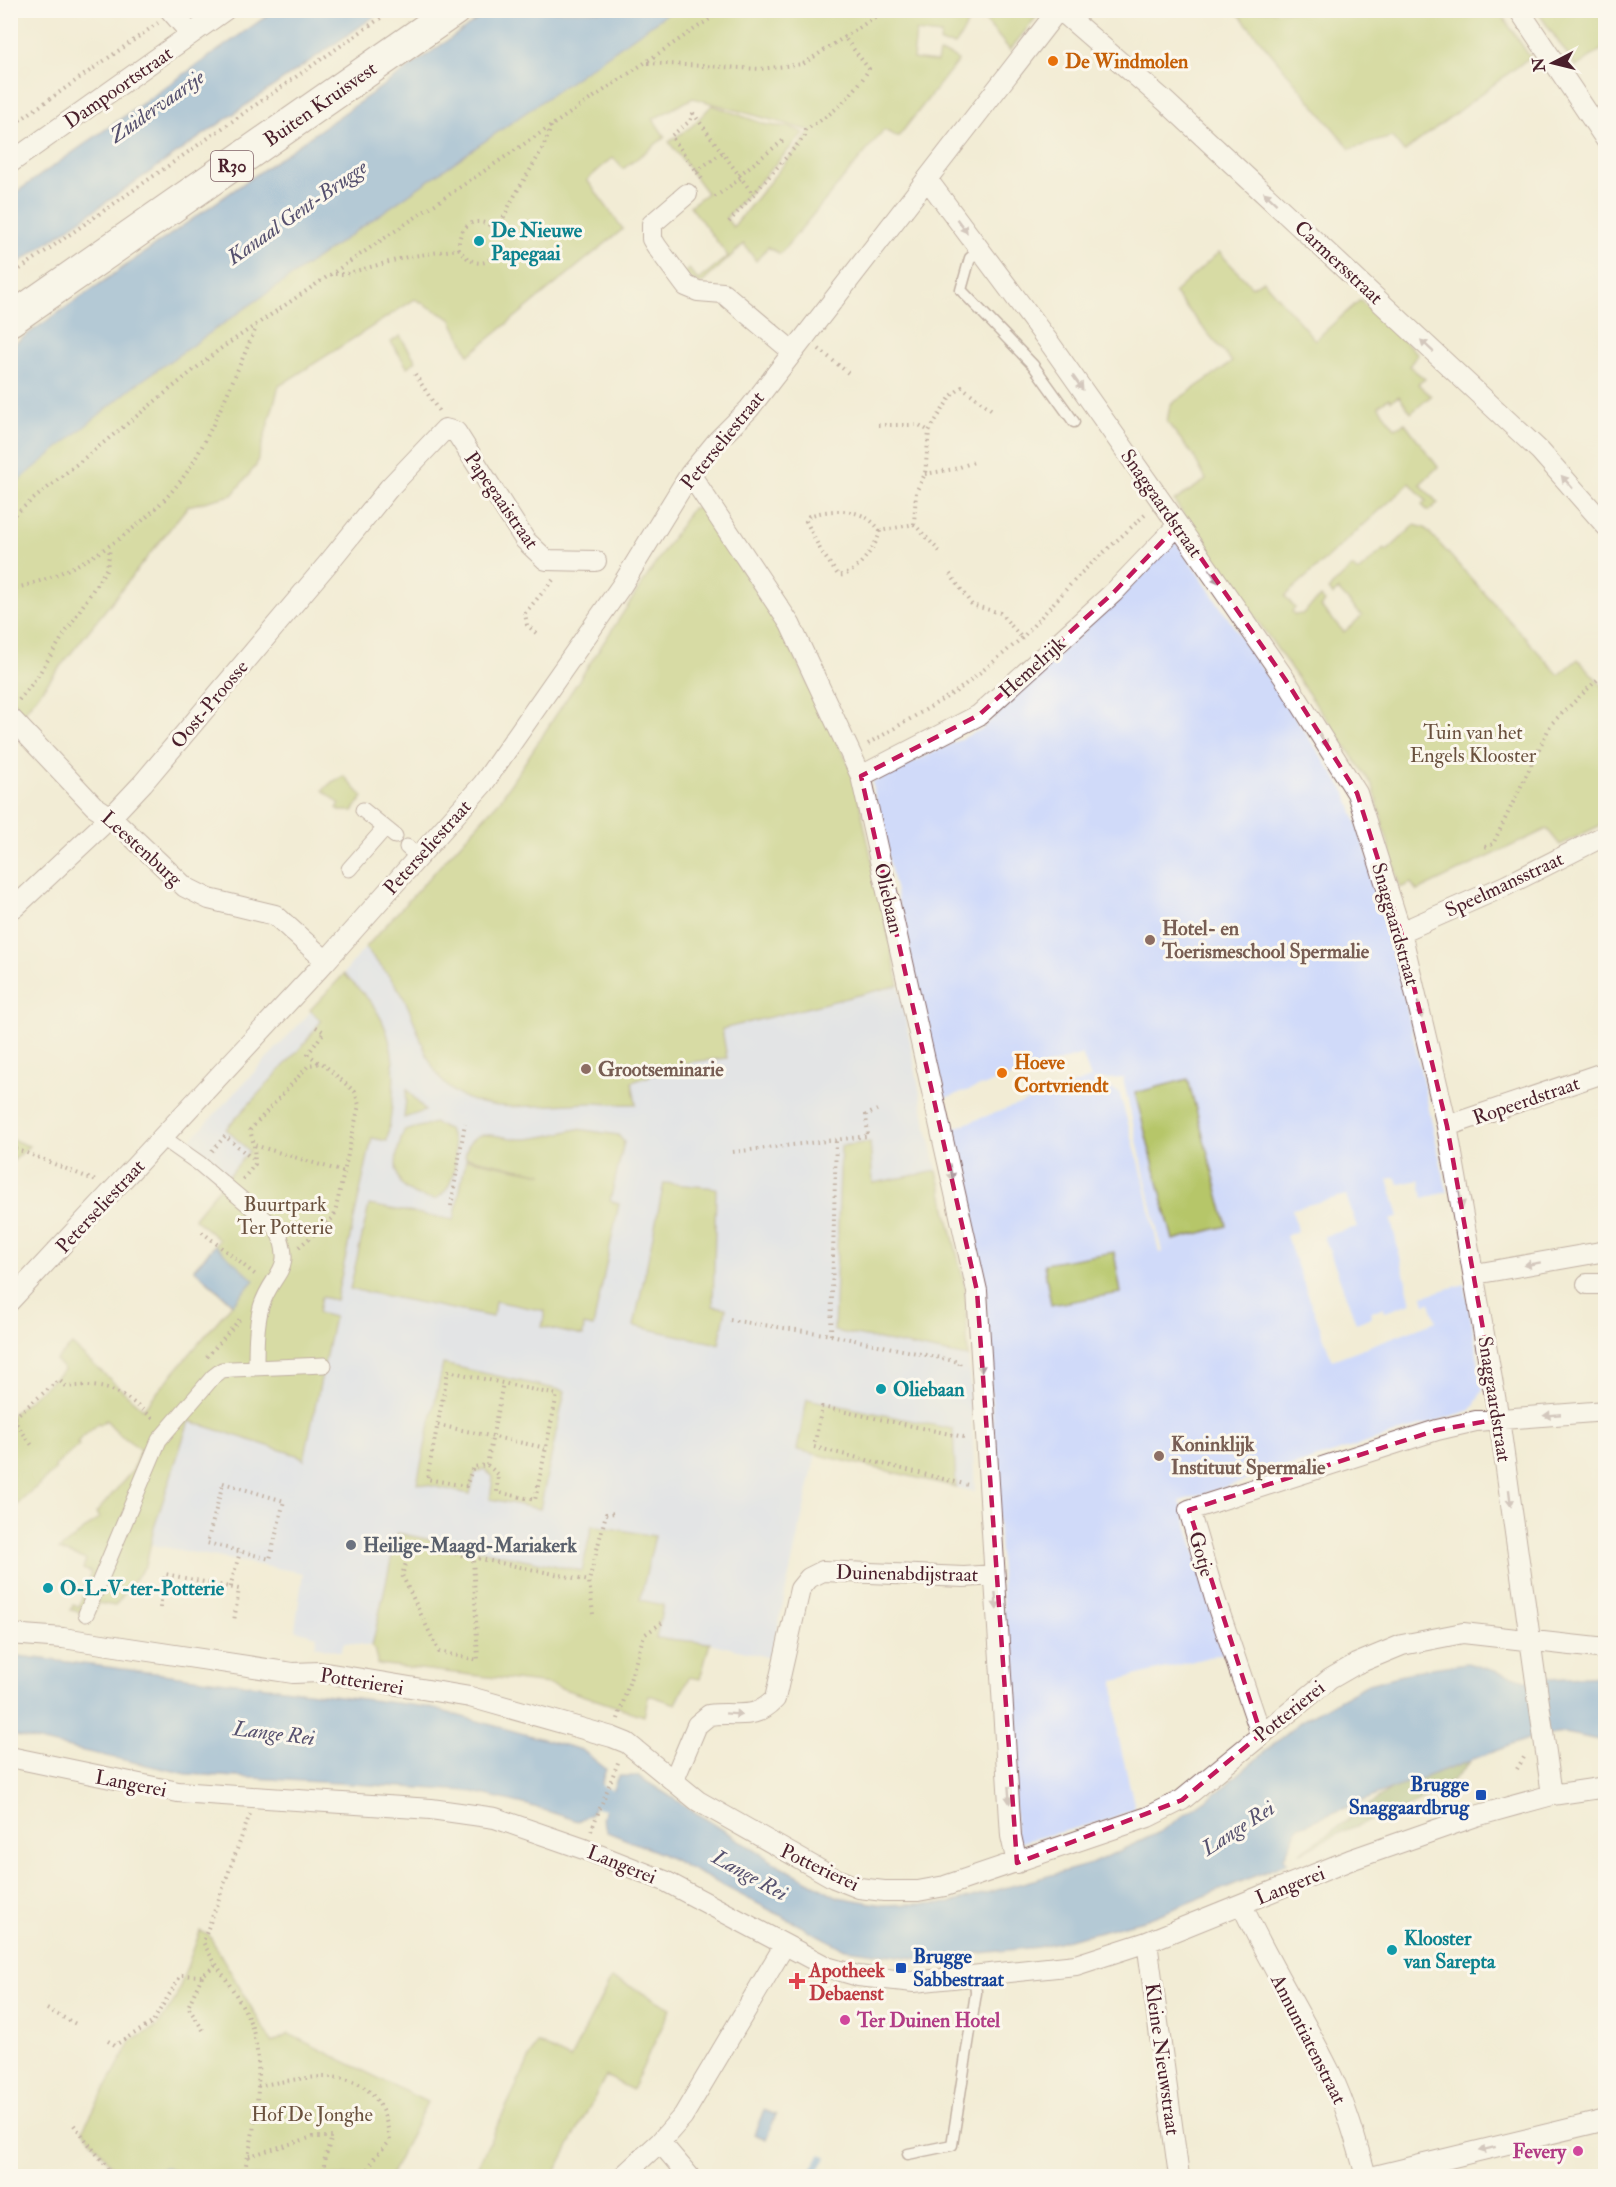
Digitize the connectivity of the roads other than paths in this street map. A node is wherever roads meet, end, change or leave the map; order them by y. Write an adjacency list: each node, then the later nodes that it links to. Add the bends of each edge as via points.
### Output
1 (225, 10): 7 (street, Dampoortstraat)
2 (420, 10): 13 (main road, Buiten Kruisvest / R30)
3 (454, 10): 14 (main road, Buiten Kruisvest / R30)
4 (1059, 10): 10 (street, Peterseliestraat); 20 (street, Carmersstraat, one-way to 4, via 1540,451 1174,109)
5 (1519, 10): 8 (street)
6 (171, 12): 7 (street)
7 (191, 34): 9 (street, Dampoortstraat)
8 (1605, 140)
9 (10, 163)
10 (927, 179): 12 (street, Snaggaardstraat, one-way to 12); 15 (street, Peterseliestraat)
11 (687, 194): 15 (street, via 652,224 651,234 657,247 686,286 723,293)
12 (981, 250): 16 (lane, via 970,258 961,290 1033,365); 19 (street, Snaggaardstraat, one-way to 19)
13 (10, 296)
14 (10, 320)
15 (798, 345): 17 (street, Peterseliestraat, via 749,409)
16 (1074, 422)
17 (690, 474): 23 (street, Oliebaan, via 790,624); 30 (street, Peterseliestraat, via 622,585 483,784 413,852)
18 (388, 488): 21 (street, Papegaaistraat, via 445,429 450,429 456,432 525,540 546,560); 25 (street, Oost-Proosse)
19 (1178, 525): 23 (street, Hemelrijk, via 1114,592 979,715); 29 (street, Snaggaardstraat, one-way to 29, via 1285,679 1357,793)
20 (1605, 526)
21 (596, 561)
22 (13, 710): 25 (street, Leestenburg, via 94,806)
23 (861, 776): 41 (street, Oliebaan, one-way to 41, via 977,1291)
24 (363, 810): 27 (street, via 390,832)
25 (111, 817): 28 (street, Oost-Proosse); 30 (street, Leestenburg, via 185,887 209,899 275,915)
26 (1605, 835): 29 (street, Speelmansstraat, via 1505,886)
27 (349, 869)
28 (15, 907)
29 (1401, 932): 32 (street, Snaggaardstraat, one-way to 32)
30 (326, 961): 33 (street, Peterseliestraat)
31 (1605, 1072): 32 (street, Ropeerdstraat)
32 (1447, 1126): 35 (street, Snaggaardstraat, one-way to 35)
33 (163, 1138): 36 (street, Peterseliestraat); 38 (street, via 277,1229 285,1255 284,1266 261,1306)
34 (1597, 1252): 35 (street, one-way to 35)
35 (1475, 1274): 40 (street, Snaggaardstraat)
36 (10, 1300)
37 (324, 1365): 38 (street)
38 (256, 1368): 42 (street, via 222,1370 159,1440)
39 (1605, 1411): 40 (street, one-way to 40)
40 (1499, 1419): 44 (street, Snaggaardstraat, one-way to 44); 46 (street, Gotje, via 1437,1430 1190,1510 1216,1602)
41 (994, 1575): 48 (street, Duinenabdijstraat, one-way to 41, via 697,1725 709,1715 753,1715 764,1711 775,1699 800,1589 809,1578 823,1571); 51 (street, Oliebaan, one-way to 51, via 1012,1842)
42 (86, 1614)
43 (10, 1634): 48 (street, Potterierei, via 63,1638 293,1673 320,1672 470,1697 627,1743)
44 (1529, 1642): 45 (street, Potterierei); 46 (street, Potterierei, via 1463,1633 1402,1645 1330,1679); 50 (street, Snaggaardstraat)
45 (1605, 1649)
46 (1261, 1734): 51 (street, Potterierei, via 1182,1800 1148,1817)
47 (10, 1757): 54 (street, Langerei, via 178,1792 431,1809 495,1818 665,1881)
48 (674, 1780): 51 (street, Potterierei, via 698,1801 788,1854 859,1888 927,1889)
49 (1605, 1787): 50 (street, Langerei)
50 (1552, 1795): 52 (street, Langerei, via 1350,1860)
51 (1017, 1863)
52 (1242, 1905): 53 (street, Langerei); 62 (street, Annuntiatenstraat, via 1330,2073 1348,2115)
53 (1147, 1942): 55 (street, Langerei, via 1076,1965); 61 (street, Kleine Nieuwstraat)
54 (784, 1946): 55 (street, Langerei, via 827,1967 858,1976 914,1982); 57 (street, via 684,2116)
55 (975, 1978): 58 (lane, via 976,1993 952,2145)
56 (1605, 2120): 63 (street, one-way to 63)
57 (660, 2142): 59 (street); 60 (street)
58 (908, 2154)
59 (623, 2176)
60 (689, 2176)
61 (1179, 2176)
62 (1366, 2176)
63 (1375, 2176)

